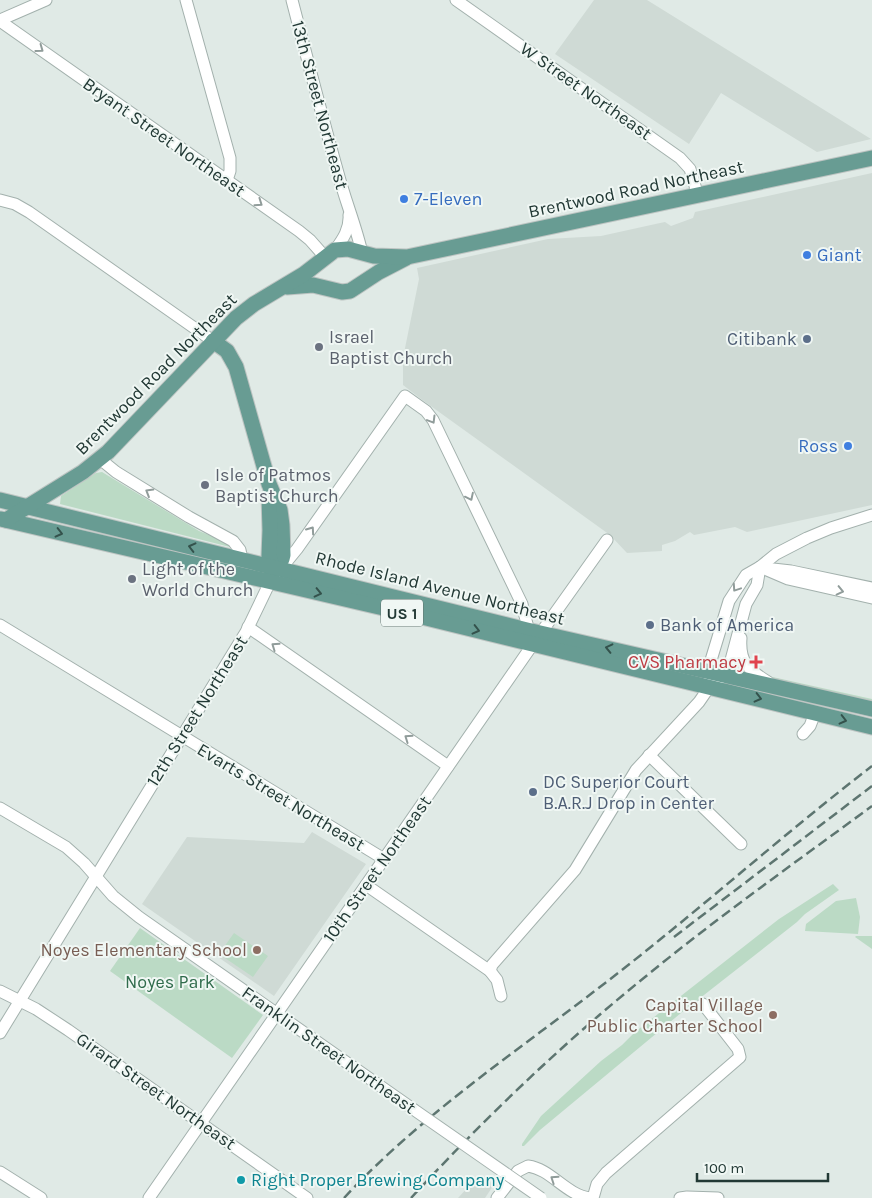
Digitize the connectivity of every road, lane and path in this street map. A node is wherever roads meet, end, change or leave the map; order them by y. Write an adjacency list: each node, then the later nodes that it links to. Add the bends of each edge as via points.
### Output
1 (46, 0): 5 (street)
2 (186, 0): 7 (street, via 230,162)
3 (292, 0): 10 (street, 13th Street Northeast)
4 (456, 0): 8 (street, W Street Northeast, via 680,158 690,169)
5 (0, 20): 7 (street, Bryant Street Northeast, one-way to 7)
6 (872, 158): 8 (main road, Brentwood Road Northeast)
7 (227, 180): 12 (street, Bryant Street Northeast, one-way to 12, via 302,234)
8 (698, 196): 13 (main road, Brentwood Road Northeast)
9 (0, 200): 17 (street, via 29,212)
10 (349, 211): 11 (street, 13th Street Northeast); 12 (street, 13th Street Northeast, via 348,228)
11 (363, 254): 12 (main road, via 348,249); 13 (main road, Brentwood Road Northeast); 14 (main road, via 370,267)
12 (325, 257): 15 (main road, Brentwood Road Northeast); 16 (main road, via 320,279)
13 (407, 257): 14 (main road, Brentwood Road Northeast)
14 (370, 278): 16 (main road, via 350,291)
15 (283, 287): 16 (main road, Brentwood Road Northeast); 17 (main road, Brentwood Road Northeast, via 246,310)
16 (325, 287)
17 (214, 341): 18 (main road, Brentwood Road Northeast); 26 (main road, via 227,351 236,367 269,484 269,556)
18 (100, 459): 20 (main road, Brentwood Road Northeast); 24 (street, one-way to 18, via 233,540 189,517)
19 (0, 500): 20 (main road, Rhode Island Avenue Northeast / US 1)
20 (26, 507): 22 (main road, Brentwood Road Northeast); 24 (main road, Rhode Island Avenue Northeast / US 1, one-way to 20)
21 (872, 515): 25 (street, via 807,538 776,554)
22 (2, 523): 26 (main road, Rhode Island Avenue Northeast / US 1, one-way to 26)
23 (607, 540): 32 (street, 10th Street Northeast)
24 (242, 560): 26 (main road, Rhode Island Avenue Northeast / US 1)
25 (760, 567): 27 (street, via 791,570); 28 (street, one-way to 28, via 788,579); 29 (street, via 757,585 746,604); 33 (street, one-way to 33, via 746,574 728,601)
26 (275, 573): 31 (street, 12th Street Northeast); 32 (main road, Rhode Island Avenue Northeast / US 1); 32 (street, 12th Street Northeast, one-way to 32, via 405,396 433,420)
27 (872, 588)
28 (872, 598)
29 (741, 623): 34 (street); 36 (street, via 740,645 746,665)
30 (0, 625): 41 (street, Evarts Street Northeast)
31 (248, 627): 41 (street, 12th Street Northeast); 43 (street, one-way to 31)
32 (534, 635): 33 (main road, Rhode Island Avenue Northeast / US 1, one-way to 32); 35 (main road, Rhode Island Avenue Northeast / US 1); 43 (street, 10th Street Northeast)
33 (708, 670): 34 (main road, Rhode Island Avenue Northeast / US 1); 35 (street)
34 (727, 675): 35 (street); 36 (main road, Rhode Island Avenue Northeast / US 1)
35 (710, 686): 38 (main road, Rhode Island Avenue Northeast / US 1, one-way to 38); 42 (street, via 700,702)
36 (779, 688): 37 (main road, Rhode Island Avenue Northeast / US 1)
37 (872, 708)
38 (815, 712): 39 (main road, Rhode Island Avenue Northeast / US 1, one-way to 39); 40 (street)
39 (872, 727)
40 (803, 734)
41 (181, 736): 46 (street, Evarts Street Northeast); 47 (street, 12th Street Northeast)
42 (649, 755): 45 (street); 49 (street, via 629,780 575,870)
43 (448, 766): 46 (street, 10th Street Northeast)
44 (0, 808): 47 (street, Franklin Street Northeast, via 66,847)
45 (741, 844)
46 (384, 859): 48 (street, 10th Street Northeast)
47 (96, 876): 52 (street, 12th Street Northeast); 54 (street, Franklin Street Northeast, via 113,896 139,917)
48 (366, 885): 49 (street); 54 (street, 10th Street Northeast)
49 (490, 970): 51 (street, via 498,982)
50 (0, 991): 52 (street, Girard Street Northeast)
51 (501, 996)
52 (20, 1000): 55 (street, 12th Street Northeast); 56 (street, Girard Street Northeast)
53 (703, 1004): 63 (street, via 738,1049 740,1057 611,1169 597,1184)
54 (277, 1013): 56 (street, 10th Street Northeast); 62 (street, Franklin Street Northeast, bridge)
55 (0, 1033)
56 (201, 1123): 59 (street, 10th Street Northeast); 60 (street, Girard Street Northeast)
57 (0, 1172): 58 (street)
58 (41, 1198)
59 (149, 1198)
60 (307, 1198)
61 (497, 1198): 63 (street, one-way to 61, via 576,1195 534,1167 525,1166)
62 (542, 1198)
63 (591, 1198)
64 (680, 1198): 65 (street)
65 (718, 1198)

